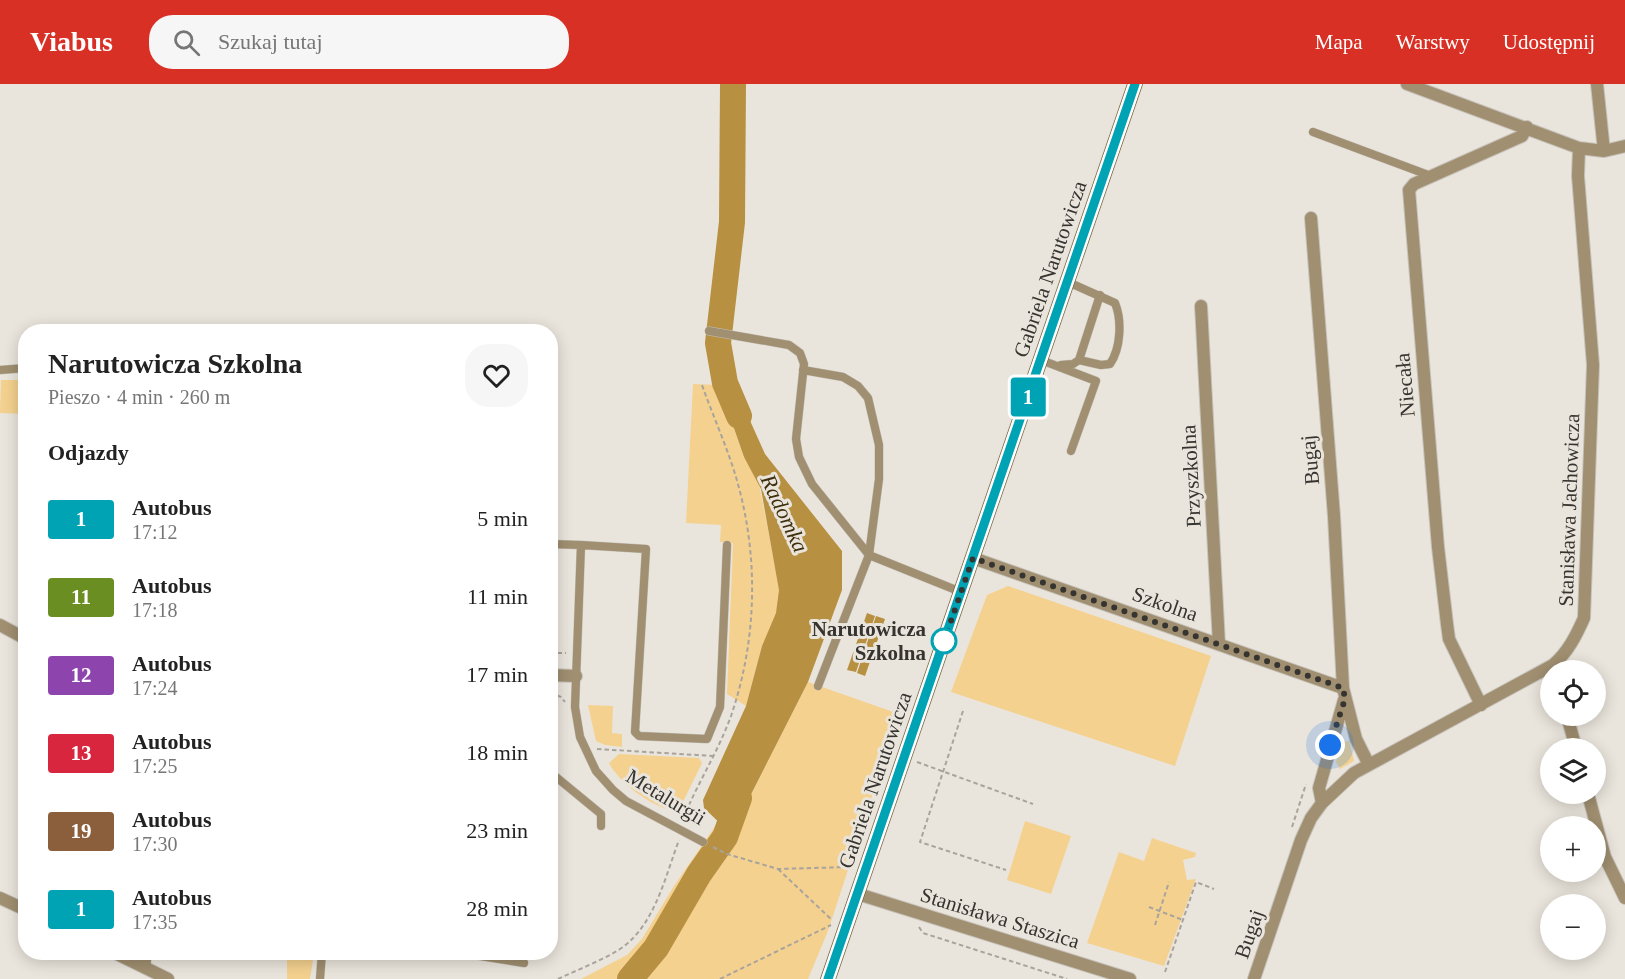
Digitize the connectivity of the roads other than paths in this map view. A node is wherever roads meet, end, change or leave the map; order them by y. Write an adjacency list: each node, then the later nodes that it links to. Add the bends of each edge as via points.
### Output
1 (1135, 84): 11 (main road, Gabriela Narutowicza)
2 (1407, 84): 4 (street)
3 (1598, 84): 8 (street)
4 (1527, 127): 7 (street); 9 (street, Niecała, via 1522,136)
5 (1313, 132): 9 (lane)
6 (1625, 146): 8 (street)
7 (1579, 148): 8 (street); 31 (street, Stanisława Jachowicza, via 1593,365 1587,565 1584,618)
8 (1604, 151)
9 (1431, 176): 37 (street, Niecała, via 1414,184 1408,199 1438,547 1449,639)
10 (1311, 218): 36 (street, Bugaj)
11 (1068, 282): 12 (lane); 15 (main road, Gabriela Narutowicza)
12 (1100, 295): 16 (lane); 16 (lane, via 1115,303 1118,311 1114,358 1110,364 1101,365)
13 (1201, 306): 30 (street, Przyszkolna)
14 (709, 331): 20 (lane, via 789,345 800,353)
15 (1041, 360): 17 (lane); 26 (main road, Gabriela Narutowicza)
16 (1079, 360): 17 (lane)
17 (1056, 366): 21 (lane, via 1096,381)
18 (18, 369): 19 (lane)
19 (0, 370)
20 (803, 370): 25 (lane, via 796,427 799,457 812,484); 25 (lane, via 843,376 868,398 880,458)
21 (1071, 451)
22 (558, 544): 23 (lane)
23 (581, 545): 24 (lane, via 646,549 635,732 639,736 707,739 720,707); 34 (lane, Metalurgii)
24 (727, 545)
25 (870, 555): 27 (lane); 35 (lane)
26 (973, 558): 27 (main road, Gabriela Narutowicza); 30 (street, Szkolna)
27 (961, 591): 44 (main road, Gabriela Narutowicza)
28 (0, 625): 29 (street)
29 (18, 635)
30 (1219, 644): 36 (street, Szkolna)
31 (1560, 660)
32 (558, 675): 34 (street)
33 (1540, 675): 37 (street, Stanisława Jachowicza)
34 (576, 676): 43 (lane, Metalurgii, via 575,707 580,737 596,771 626,801)
35 (818, 686)
36 (1344, 693): 38 (street, Bugaj, via 1356,739); 40 (street, Bugaj, via 1319,788)
37 (1481, 705): 38 (street, Stanisława Jachowicza)
38 (1369, 765): 40 (street, Stanisława Jachowicza, via 1342,782)
39 (558, 779): 42 (lane, via 601,814)
40 (1322, 802): 58 (street, Bugaj, via 1301,840)
41 (1591, 804): 46 (street, via 1605,857)
42 (601, 826)
43 (703, 842)
44 (858, 894): 56 (main road, Gabriela Narutowicza); 57 (street, Stanisława Staszica)
45 (0, 898): 47 (street)
46 (1625, 898)
47 (18, 906)
48 (129, 960): 53 (street)
49 (147, 960): 53 (lane)
50 (321, 960): 55 (lane)
51 (505, 960): 52 (lane)
52 (524, 963)
53 (146, 969): 54 (street)
54 (168, 979)
55 (320, 979)
56 (828, 979)
57 (1130, 979)
58 (1254, 979)

